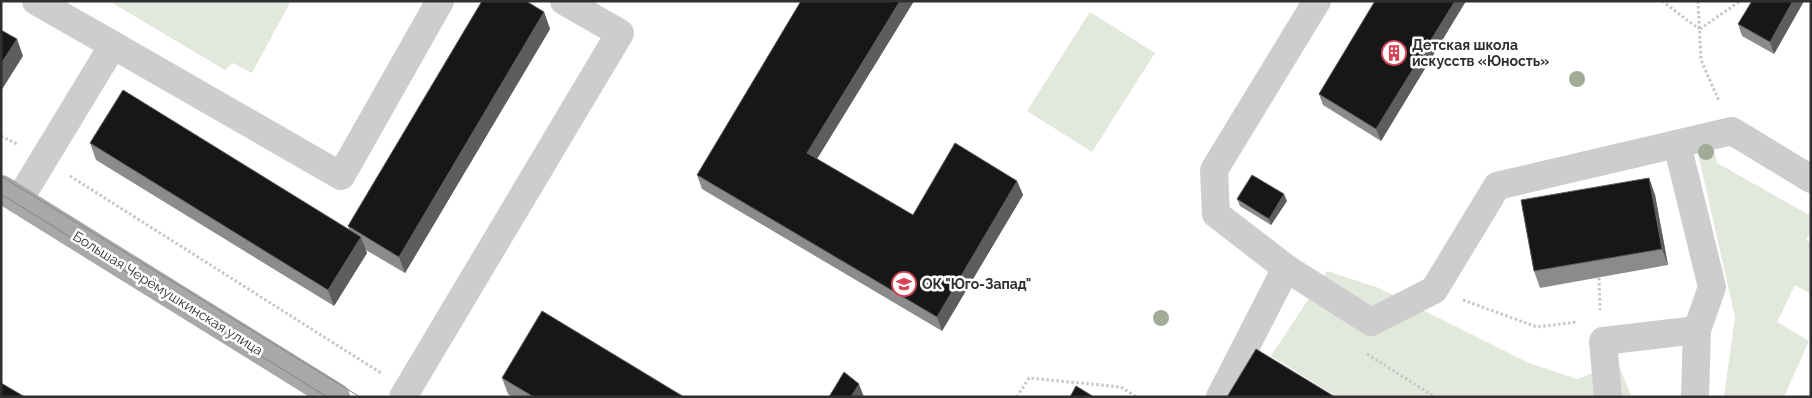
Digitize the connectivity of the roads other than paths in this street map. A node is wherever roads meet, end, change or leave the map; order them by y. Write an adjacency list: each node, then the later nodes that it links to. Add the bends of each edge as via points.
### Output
1 (36, 1): 5 (lane)
2 (564, 1): 12 (lane, via 620,33)
3 (1316, 1): 10 (lane, via 1214,170 1216,214)
4 (431, 4): 6 (lane, via 341,176)
5 (67, 10): 6 (lane)
6 (113, 45): 9 (lane, via 44,159)
7 (1677, 144): 8 (lane, via 1732,131); 10 (lane, via 1497,186 1434,290 1371,322); 11 (lane, via 1712,287)
8 (1811, 179)
9 (10, 194): 13 (main road, Большая Черёмушкинская улица)
10 (1286, 268): 14 (lane)
11 (1697, 330): 15 (lane, via 1603,341); 16 (lane)
12 (405, 393)
13 (336, 397)
14 (1220, 397)
15 (1608, 397)
16 (1695, 397)

